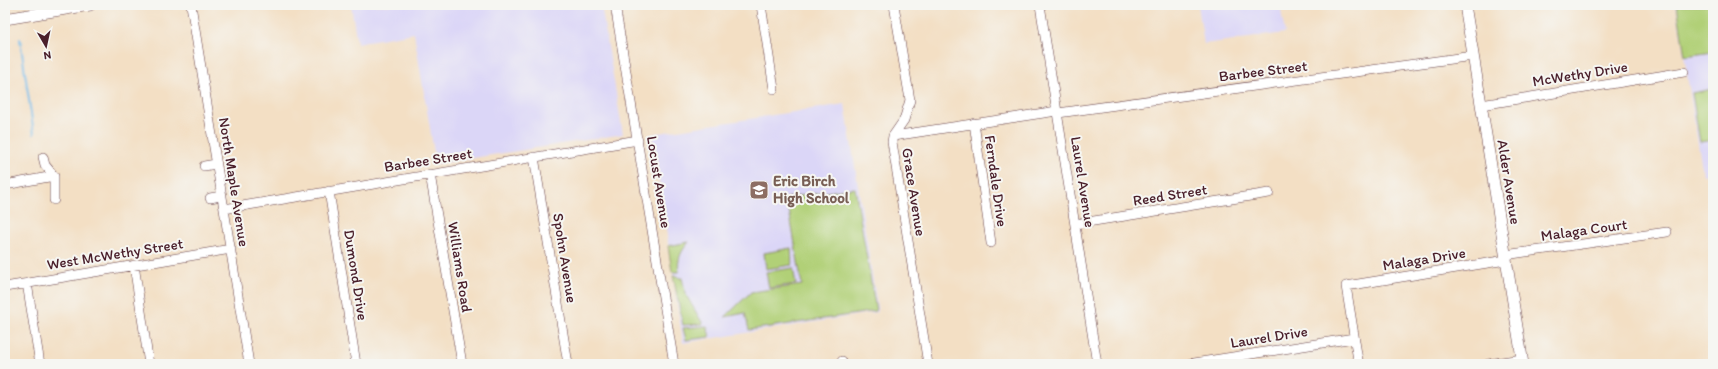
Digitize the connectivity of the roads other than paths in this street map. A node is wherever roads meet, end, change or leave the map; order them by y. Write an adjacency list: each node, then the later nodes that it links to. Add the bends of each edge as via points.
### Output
1 (90, 5): 8 (main road)
2 (190, 5): 19 (street, North Maple Avenue)
3 (616, 5): 16 (street, Locust Avenue)
4 (761, 5): 11 (street)
5 (894, 5): 15 (street, Grace Avenue, via 910,100 904,120)
6 (1040, 5): 13 (street, Laurel Avenue)
7 (1465, 5): 9 (main road, Alder Avenue)
8 (5, 19)
9 (1473, 56): 12 (main road, Alder Avenue); 13 (street, Barbee Street)
10 (1684, 72): 12 (street, McWethy Drive)
11 (774, 89)
12 (1481, 104): 34 (main road, Alder Avenue)
13 (1057, 112): 14 (street, Barbee Street); 30 (street, Laurel Avenue)
14 (974, 123): 15 (street, Barbee Street); 32 (street, Ferndale Drive)
15 (894, 136): 47 (street, Grace Avenue, via 892,142)
16 (638, 140): 18 (street, Barbee Street); 46 (street, Locust Avenue)
17 (43, 157): 22 (street, via 45,165)
18 (534, 157): 21 (street, Barbee Street); 45 (street, Spohn Avenue)
19 (216, 164): 20 (street); 26 (street, North Maple Avenue)
20 (204, 166)
21 (430, 174): 24 (street, Barbee Street); 44 (street, Williams Road)
22 (54, 176): 23 (street); 28 (street)
23 (5, 185)
24 (329, 191): 29 (street, Barbee Street); 43 (street, Dumond Drive)
25 (1269, 193): 30 (street, Reed Street)
26 (221, 196): 27 (street); 29 (street, North Maple Avenue)
27 (210, 198)
28 (54, 200)
29 (224, 209): 33 (street, North Maple Avenue)
30 (1075, 224): 48 (street, Laurel Avenue)
31 (1667, 232): 34 (street, Malaga Court)
32 (991, 243)
33 (231, 249): 35 (street, West McWethy Street); 42 (street, North Maple Avenue)
34 (1506, 258): 38 (street, Malaga Drive, via 1346,286); 39 (main road, Alder Avenue)
35 (134, 265): 36 (street, West McWethy Street); 41 (street)
36 (27, 283): 37 (street, West McWethy Street); 40 (street)
37 (5, 287)
38 (1354, 338): 49 (street, Laurel Drive); 50 (street)
39 (1523, 361): 51 (street)
40 (40, 364)
41 (149, 364)
42 (249, 364)
43 (356, 364)
44 (462, 364)
45 (568, 364)
46 (674, 364)
47 (928, 364)
48 (1097, 364)
49 (1188, 364)
50 (1360, 364)
51 (1488, 364)

